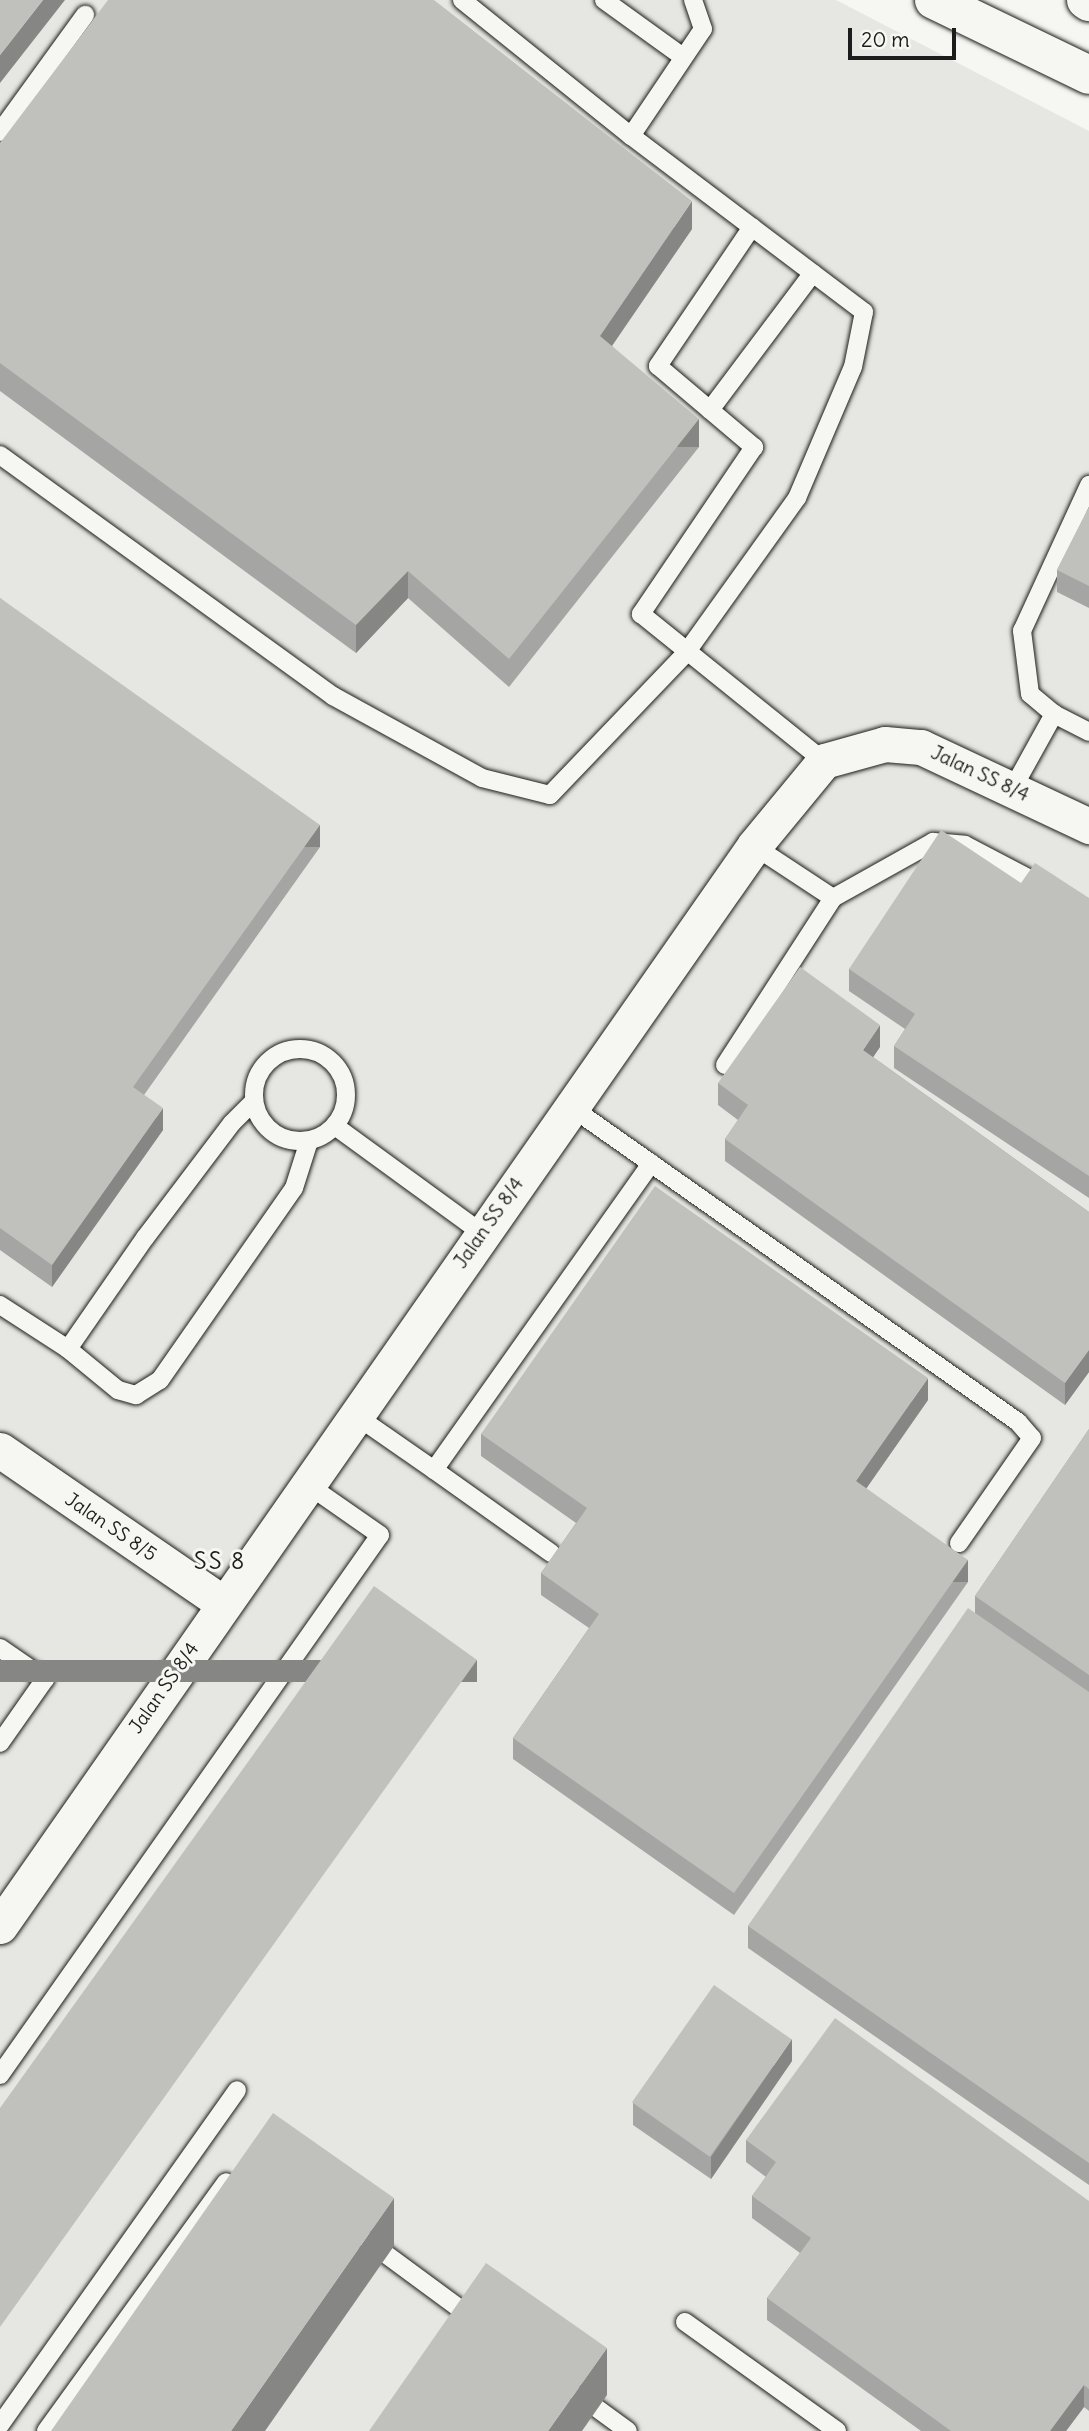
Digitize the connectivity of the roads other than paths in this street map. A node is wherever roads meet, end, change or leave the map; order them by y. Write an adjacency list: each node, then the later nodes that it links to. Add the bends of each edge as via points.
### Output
1 (462, 0): 11 (lane)
2 (604, 0): 6 (lane)
3 (693, 0): 6 (lane, via 703,29)
4 (934, 0): 7 (highway)
5 (85, 15): 10 (lane)
6 (683, 57): 11 (lane)
7 (1055, 58): 8 (highway); 9 (highway)
8 (1089, 75)
9 (1089, 88)
10 (0, 132)
11 (631, 135): 12 (lane)
12 (752, 227): 13 (lane); 14 (lane, via 658,366)
13 (813, 273): 14 (lane); 17 (lane, via 864,312 853,368 797,498)
14 (710, 410): 17 (lane, via 754,447 640,614)
15 (0, 455): 17 (lane, via 333,696 482,778 550,795)
16 (1089, 485): 18 (lane, via 1022,631 1030,694)
17 (686, 653): 20 (lane)
18 (1054, 714): 19 (lane); 21 (lane)
19 (1089, 732)
20 (824, 761): 21 (street, Jalan SS 8/4, via 886,744 921,747); 23 (street, Jalan SS 8/4)
21 (1013, 788): 22 (street, Jalan SS 8/4)
22 (1089, 826)
23 (754, 846): 25 (lane); 28 (street, Jalan SS 8/4)
24 (1059, 895): 25 (lane, via 965,845 933,842)
25 (833, 898): 26 (lane)
26 (725, 1065)
27 (253, 1102): 29 (lane, via 254,1084 262,1067 276,1054 294,1048 313,1049 341,1072 345,1109); 30 (lane, via 260,1120 273,1134); 34 (lane, via 200,1165)
28 (571, 1107): 31 (lane); 32 (street, Jalan SS 8/4)
29 (335, 1126): 30 (lane); 32 (lane)
30 (309, 1141): 34 (lane, via 294,1188 160,1380 136,1395 118,1390)
31 (651, 1163): 37 (lane); 39 (lane, via 1018,1422 1032,1438)
32 (482, 1233): 35 (street, Jalan SS 8/4)
33 (0, 1305): 34 (lane)
34 (68, 1349)
35 (355, 1415): 37 (lane); 38 (street, Jalan SS 8/4)
36 (0, 1450): 41 (street, Jalan SS 8/5)
37 (434, 1470): 40 (lane)
38 (307, 1484): 41 (street, Jalan SS 8/4); 45 (lane, via 380,1535)
39 (959, 1543)
40 (551, 1553)
41 (223, 1603): 44 (street, Jalan SS 8/4)
42 (0, 1648): 43 (lane, via 45,1679)
43 (0, 1744)
44 (0, 1926)
45 (0, 2075)
46 (237, 2090): 52 (lane)
47 (239, 2164): 54 (lane)
48 (348, 2226): 50 (lane)
49 (685, 2322): 55 (lane)
50 (493, 2333)
51 (560, 2381): 53 (lane)
52 (0, 2425)
53 (618, 2428)
54 (47, 2431)
55 (836, 2431)

